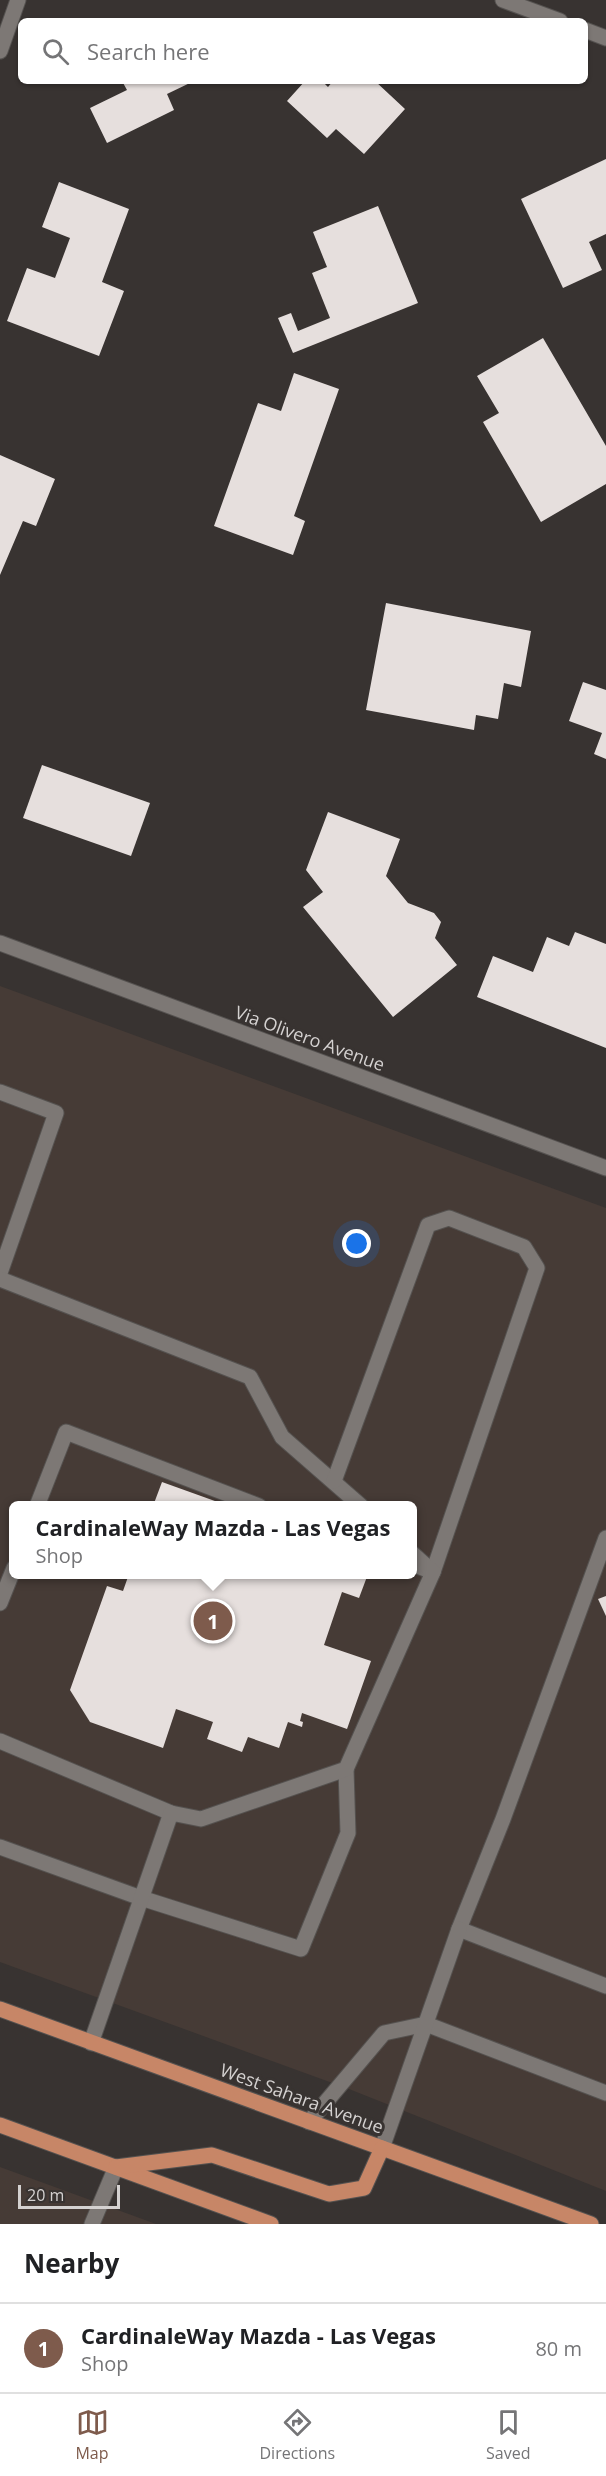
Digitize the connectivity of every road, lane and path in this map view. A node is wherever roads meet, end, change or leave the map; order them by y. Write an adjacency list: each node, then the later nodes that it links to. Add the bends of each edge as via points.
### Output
1 (18, 0): 6 (street)
2 (503, 0): 3 (street)
3 (552, 18)
4 (588, 31): 5 (street)
5 (606, 38)
6 (0, 51)
7 (0, 944): 9 (street, Via Olivero Avenue)
8 (0, 1092): 10 (street, via 56,1113)
9 (606, 1168)
10 (0, 1273)
11 (0, 1279): 12 (street, via 250,1377 282,1437)
12 (334, 1481): 15 (street); 19 (street, via 428,1225 449,1218 524,1247 537,1268)
13 (39, 1501): 14 (street, via 66,1432)
14 (246, 1501)
15 (356, 1501)
16 (606, 1538): 27 (street)
17 (417, 1558): 19 (street)
18 (417, 1566): 19 (street)
19 (433, 1572): 23 (street)
20 (10, 1579): 21 (street)
21 (0, 1603)
22 (0, 1742): 24 (street)
23 (346, 1769): 24 (street, via 201,1819); 26 (street, via 348,1833 301,1949)
24 (171, 1813): 26 (street)
25 (0, 1847): 26 (street)
26 (141, 1898): 31 (street)
27 (459, 1929): 28 (street); 30 (street)
28 (606, 1986)
29 (0, 2009): 31 (main road, West Sahara Avenue)
30 (426, 2024): 32 (street); 33 (street, via 384,2033); 35 (street)
31 (91, 2043): 33 (main road, West Sahara Avenue)
32 (606, 2093)
33 (309, 2122): 35 (main road, West Sahara Avenue)
34 (0, 2125): 36 (main road)
35 (382, 2148): 36 (main road, via 364,2188 329,2194 212,2155); 39 (main road, West Sahara Avenue)
36 (116, 2167): 37 (street); 38 (main road)
37 (92, 2224)
38 (271, 2224)
39 (591, 2224)

